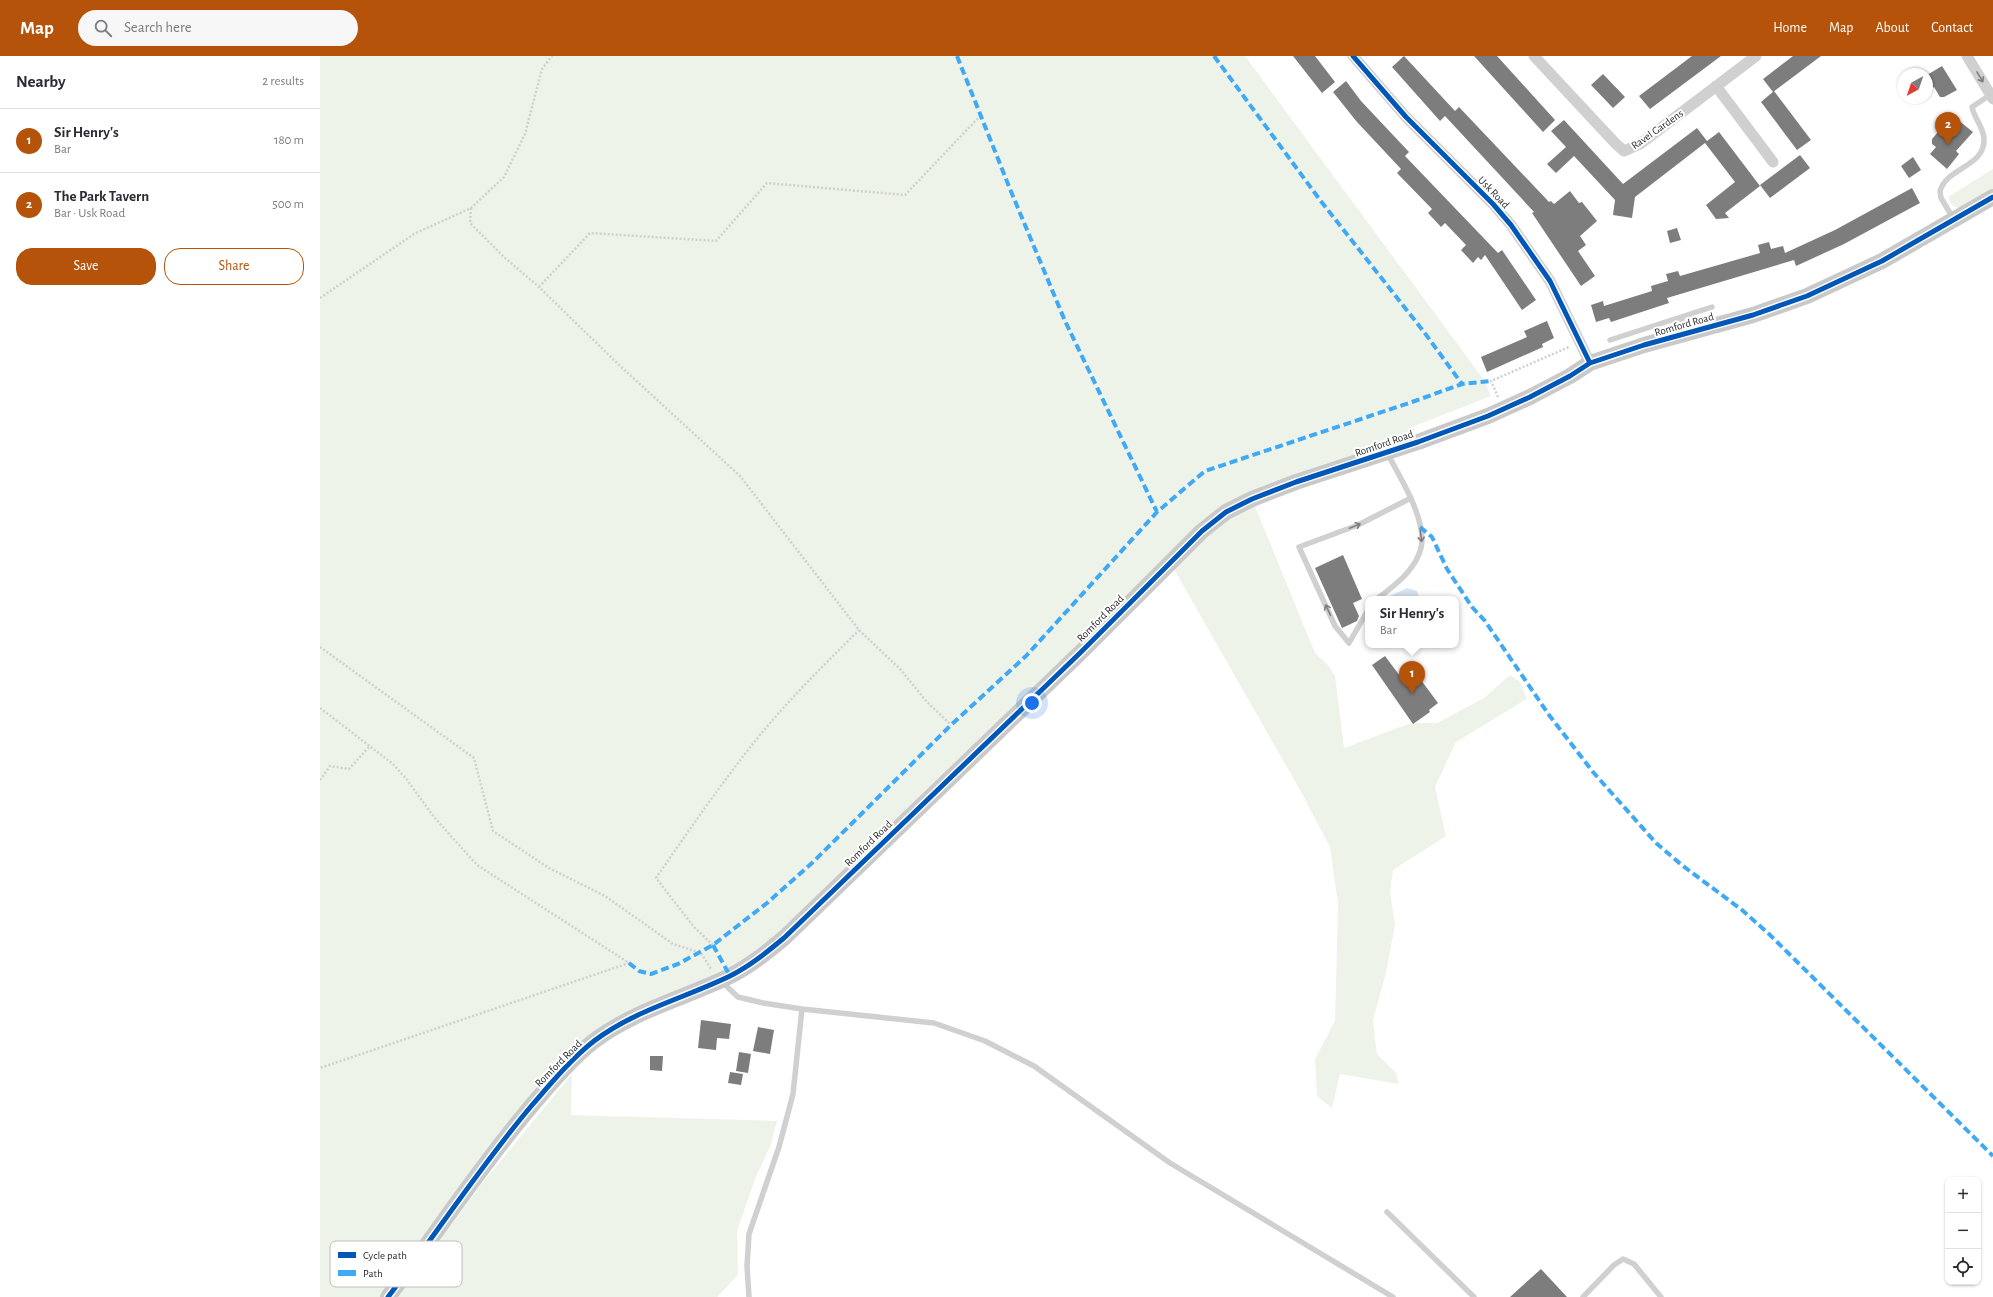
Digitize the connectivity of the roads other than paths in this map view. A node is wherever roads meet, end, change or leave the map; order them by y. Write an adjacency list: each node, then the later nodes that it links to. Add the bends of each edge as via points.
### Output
1 (1353, 56): 15 (street, Usk Road, via 1406,117 1493,204 1510,225 1550,281)
2 (1756, 56): 5 (street, Ravel Gardens)
3 (1967, 56): 6 (street, one-way to 6)
4 (1536, 57): 5 (street, Ravel Gardens, via 1624,151 1640,144)
5 (1716, 86): 7 (street)
6 (1991, 94): 9 (lane, via 1972,107 1983,131 1983,151 1946,179 1940,191 1941,198)
7 (1773, 162)
8 (1993, 197): 9 (street, Romford Road)
9 (1955, 220): 12 (street, Romford Road, via 1882,261 1807,296 1753,315)
10 (1712, 307): 11 (lane)
11 (1681, 317): 12 (lane); 13 (lane)
12 (1686, 333): 13 (street, Romford Road)
13 (1641, 338): 14 (lane); 15 (street, Romford Road)
14 (1610, 340)
15 (1590, 363): 16 (street, Romford Road, via 1530,397 1488,416)
16 (1387, 452): 17 (lane); 20 (street, Romford Road, via 1252,499 1226,512 1202,531 784,938 749,966)
17 (1410, 498): 18 (lane, one-way to 18, via 1420,527 1422,541 1419,556 1411,569); 19 (lane, one-way to 17, via 1349,643 1335,626 1299,547 1358,525)
18 (1380, 596)
19 (1365, 615)
20 (720, 981): 21 (lane, via 738,997); 23 (street, Romford Road, via 640,1014 594,1041 574,1059 521,1118)
21 (802, 1009): 26 (lane, via 793,1094 779,1147 749,1234 747,1266); 27 (lane, via 934,1023 985,1041 1034,1066 1170,1163)
22 (1387, 1212): 28 (lane)
23 (429, 1241)
24 (395, 1287): 25 (street, Romford Road)
25 (388, 1297)
26 (750, 1297)
27 (1393, 1297)
28 (1474, 1297)
29 (1583, 1297): 30 (lane, via 1623,1258 1634,1264)
30 (1661, 1297)

